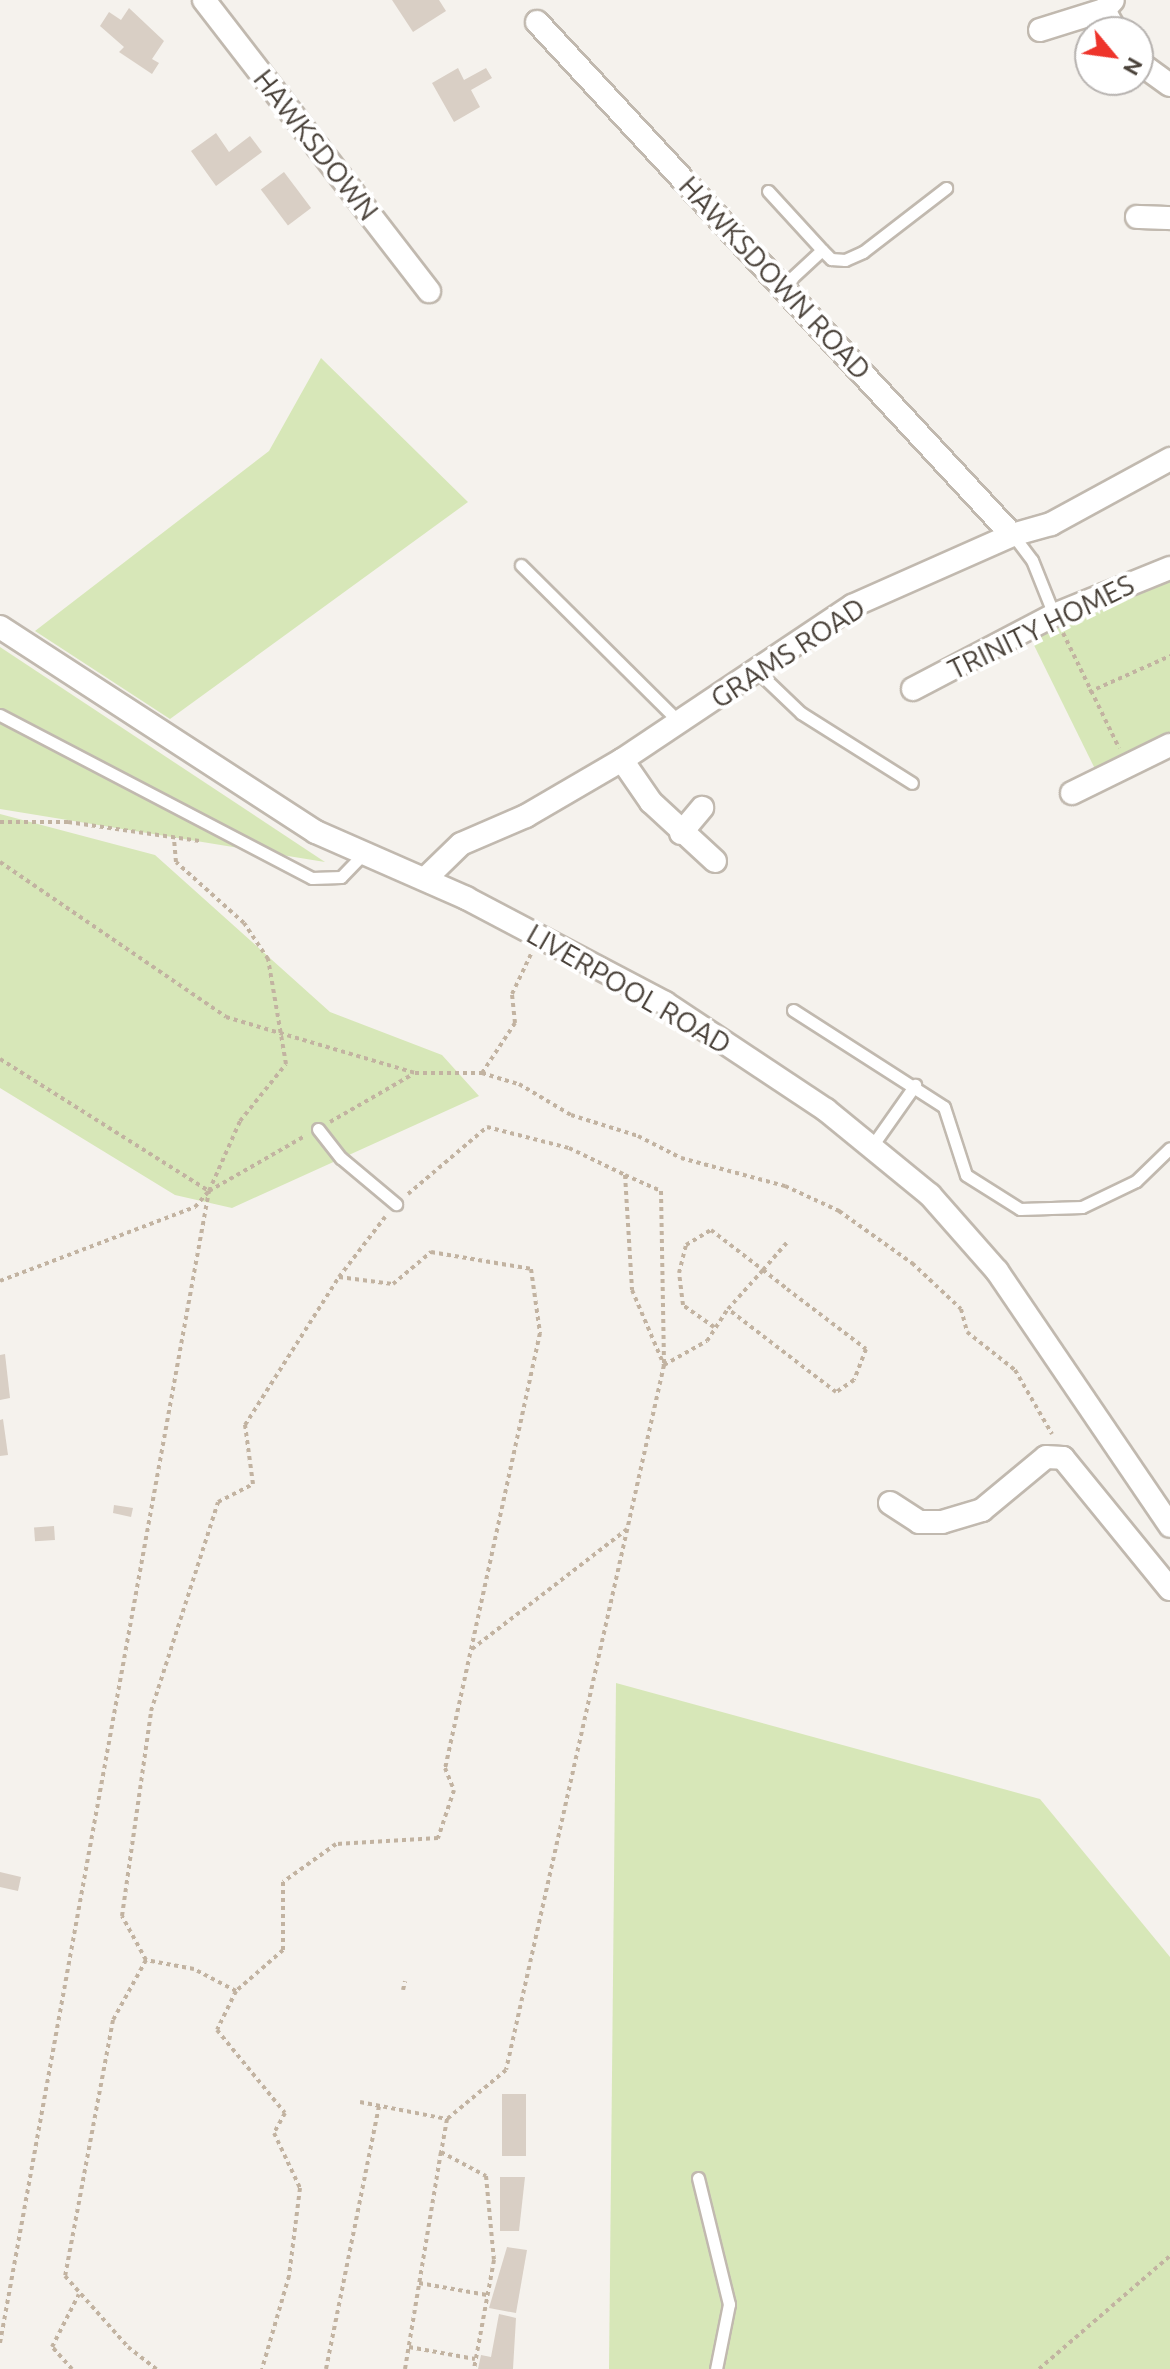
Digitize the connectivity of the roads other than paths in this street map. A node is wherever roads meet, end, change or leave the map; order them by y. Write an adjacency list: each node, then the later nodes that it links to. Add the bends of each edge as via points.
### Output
1 (204, 0): 11 (street, HAWKSDOWN)
2 (1109, 5): 4 (street)
3 (537, 22): 10 (street, HAWKSDOWN ROAD)
4 (1040, 30)
5 (946, 188): 9 (lane, via 863,252 845,260 831,259)
6 (768, 191): 9 (lane)
7 (1137, 217): 8 (street)
8 (1170, 218)
9 (822, 250): 10 (lane)
10 (782, 287): 13 (street, HAWKSDOWN ROAD)
11 (429, 291)
12 (1170, 459): 13 (street, GRAMS ROAD, via 1051,524)
13 (1012, 535): 16 (lane, via 1032,560); 18 (street, GRAMS ROAD, via 852,606)
14 (521, 565): 21 (lane)
15 (1170, 568): 16 (street, TRINITY HOMES)
16 (1054, 615): 19 (street, TRINITY HOMES)
17 (0, 627): 28 (street, LIVERPOOL ROAD, via 316,832)
18 (757, 671): 21 (street, GRAMS ROAD); 24 (lane, via 801,713)
19 (913, 689)
20 (0, 715): 28 (lane, via 312,878 341,877)
21 (680, 724): 23 (street, GRAMS ROAD)
22 (1170, 745): 25 (street)
23 (622, 760): 27 (street); 30 (street, GRAMS ROAD, via 526,816 461,844)
24 (912, 783)
25 (1072, 793)
26 (702, 808): 27 (street)
27 (681, 833): 29 (street)
28 (364, 853): 30 (street, LIVERPOOL ROAD)
29 (715, 861)
30 (425, 879): 34 (street, LIVERPOOL ROAD, via 665,1003)
31 (793, 1010): 32 (lane)
32 (915, 1085): 34 (lane); 35 (lane, via 944,1107 966,1175 1020,1209 1071,1209 1103,1199 1136,1181)
33 (318, 1129): 36 (lane, via 341,1158)
34 (872, 1146): 38 (street, LIVERPOOL ROAD, via 930,1195 997,1271)
35 (1170, 1148)
36 (396, 1204)
37 (890, 1503): 39 (street, via 919,1522 942,1522 982,1510 1046,1457 1063,1458)
38 (1170, 1526)
39 (1170, 1589)
40 (698, 2178): 41 (lane, via 729,2304 723,2357)
41 (716, 2369)

